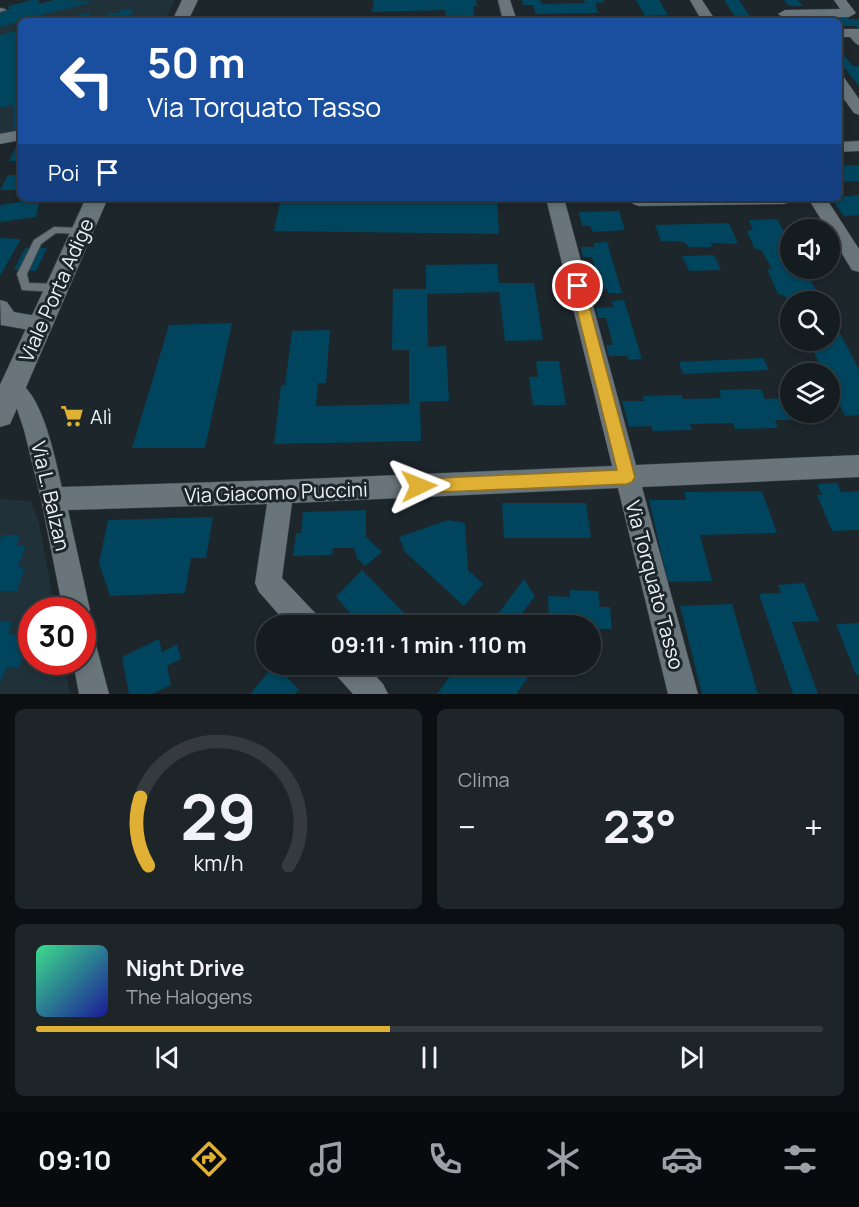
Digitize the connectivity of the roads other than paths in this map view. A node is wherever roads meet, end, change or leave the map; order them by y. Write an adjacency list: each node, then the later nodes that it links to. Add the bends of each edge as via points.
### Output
1 (190, 0): 7 (street)
2 (504, 0): 8 (street)
3 (696, 0): 9 (street)
4 (775, 0): 6 (street)
5 (840, 0): 6 (street, via 849,13)
6 (784, 14): 10 (street)
7 (181, 18)
8 (509, 18)
9 (707, 18)
10 (791, 18)
11 (842, 85): 12 (street)
12 (859, 110)
13 (18, 136): 14 (street)
14 (0, 139)
15 (842, 147): 16 (street)
16 (859, 147)
17 (96, 201): 20 (street, Viale Porta Adige)
18 (556, 201): 28 (street, Via Torquato Tasso)
19 (819, 201): 21 (street)
20 (83, 231): 22 (street, Viale Porta Adige); 22 (lane, via 54,230 37,242 22,274 25,287)
21 (859, 265)
22 (57, 288): 24 (street, Viale Porta Adige)
23 (0, 308): 24 (street, via 8,319)
24 (41, 324): 25 (street, Viale Porta Adige)
25 (12, 388): 26 (street, Viale Porta Adige); 30 (street, Via L. Balzan, via 26,404)
26 (0, 415)
27 (859, 466): 28 (street, Via Giacomo Puccini)
28 (627, 477): 29 (street, Via Giacomo Puccini); 37 (street, Via Torquato Tasso)
29 (281, 492): 30 (street, Via Giacomo Puccini); 32 (street, via 268,583)
30 (53, 499): 31 (street, Via L. Balzan)
31 (73, 597)
32 (298, 615)
33 (90, 675): 35 (street)
34 (355, 675): 36 (street)
35 (94, 694)
36 (373, 694)
37 (683, 694)

